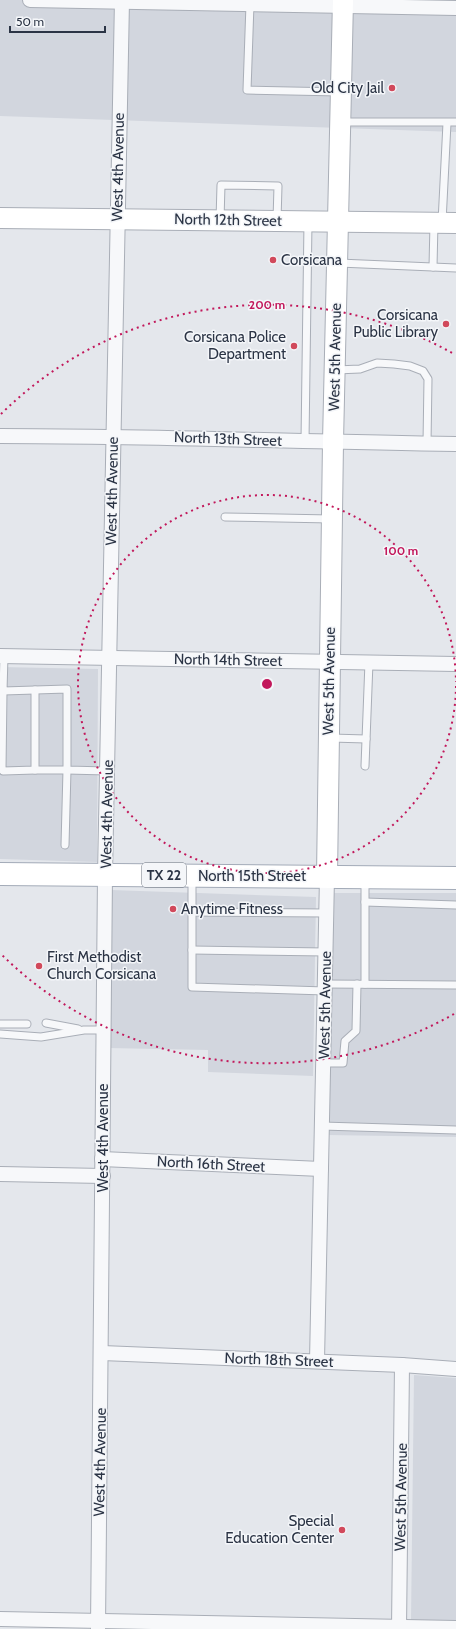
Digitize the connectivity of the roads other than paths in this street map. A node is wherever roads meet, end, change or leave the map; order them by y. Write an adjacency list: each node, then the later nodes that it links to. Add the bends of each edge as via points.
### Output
1 (30, 0): 2 (street)
2 (122, 1): 4 (street); 11 (street, West 4th Avenue)
3 (343, 3): 4 (street); 5 (street); 6 (street, West 5th Avenue)
4 (250, 4): 6 (lane, via 247,90)
5 (456, 8)
6 (340, 92): 7 (street, West 5th Avenue)
7 (339, 122): 9 (lane); 15 (street, West 5th Avenue)
8 (456, 122): 9 (lane)
9 (447, 123): 16 (lane)
10 (0, 218): 11 (street, North 12th Street)
11 (117, 219): 12 (street, North 12th Street); 22 (street, West 4th Avenue)
12 (220, 220): 13 (street, North 12th Street); 13 (lane, via 221,185 278,186)
13 (277, 221): 14 (street, North 12th Street)
14 (308, 221): 15 (street, North 12th Street); 23 (lane)
15 (337, 221): 16 (street, North 12th Street); 17 (street, West 5th Avenue)
16 (444, 223): 18 (lane)
17 (336, 263): 18 (lane); 20 (street, West 5th Avenue)
18 (433, 267): 19 (lane)
19 (456, 268)
20 (334, 370): 24 (street, West 5th Avenue); 25 (lane, via 360,369 377,363 410,366 423,371 428,379)
21 (0, 436): 22 (street, North 13th Street)
22 (113, 436): 23 (street, North 13th Street); 30 (street, West 4th Avenue)
23 (305, 441): 24 (street, North 13th Street)
24 (333, 442): 25 (street, North 13th Street); 28 (street, West 5th Avenue)
25 (427, 443): 26 (street, North 13th Street)
26 (456, 444)
27 (226, 517): 28 (lane)
28 (332, 519): 31 (street, West 5th Avenue)
29 (2, 656): 30 (street, North 14th Street); 35 (lane)
30 (109, 658): 31 (street, North 14th Street); 41 (street, West 4th Avenue)
31 (329, 662): 32 (street, North 14th Street); 36 (street, West 5th Avenue)
32 (369, 662): 33 (street, North 14th Street); 37 (lane)
33 (456, 664)
34 (35, 690): 35 (lane); 39 (lane); 40 (lane, via 67,689)
35 (3, 691): 39 (lane, via 2,769)
36 (329, 738): 37 (lane); 46 (street, West 5th Avenue)
37 (366, 739): 38 (lane)
38 (365, 766)
39 (35, 770): 40 (lane)
40 (67, 770): 41 (lane); 42 (lane)
41 (107, 771): 44 (street, West 4th Avenue)
42 (65, 845)
43 (0, 874): 44 (main road, North 15th Street / TX 22)
44 (106, 875): 45 (main road, North 15th Street / TX 22); 62 (street, West 4th Avenue)
45 (192, 876): 46 (main road, North 15th Street / TX 22); 51 (lane)
46 (327, 877): 47 (main road, North 15th Street / TX 22); 52 (street, West 5th Avenue)
47 (365, 877): 48 (main road, North 15th Street / TX 22); 49 (lane)
48 (456, 878)
49 (365, 902): 50 (lane); 55 (lane)
50 (456, 905)
51 (192, 912): 52 (lane); 53 (lane)
52 (327, 913): 54 (street, West 5th Avenue)
53 (192, 950): 54 (lane); 57 (lane, via 192,987)
54 (326, 952): 57 (street, West 5th Avenue)
55 (361, 984): 56 (lane); 57 (lane); 64 (lane, via 356,1031 345,1041 343,1063)
56 (456, 985)
57 (325, 987): 64 (street, West 5th Avenue)
58 (46, 1023): 61 (lane)
59 (0, 1024): 60 (lane)
60 (27, 1024)
61 (84, 1030): 62 (lane); 63 (lane, via 41,1037)
62 (104, 1030): 67 (street, West 4th Avenue)
63 (0, 1034)
64 (323, 1063): 65 (street, West 5th Avenue)
65 (322, 1126): 66 (lane); 68 (street, West 5th Avenue)
66 (456, 1130)
67 (102, 1159): 68 (street, North 16th Street); 70 (street, West 4th Avenue)
68 (321, 1169): 72 (street, West 5th Avenue)
69 (0, 1174): 70 (street)
70 (103, 1176): 71 (street, West 4th Avenue)
71 (102, 1354): 72 (street, North 18th Street); 76 (street, West 4th Avenue)
72 (317, 1361): 73 (street, North 18th Street)
73 (402, 1365): 74 (street, North 18th Street); 77 (street, West 5th Avenue)
74 (456, 1368)
75 (0, 1619): 76 (street)
76 (98, 1625): 77 (street)
77 (399, 1628): 78 (street)
78 (456, 1628)

